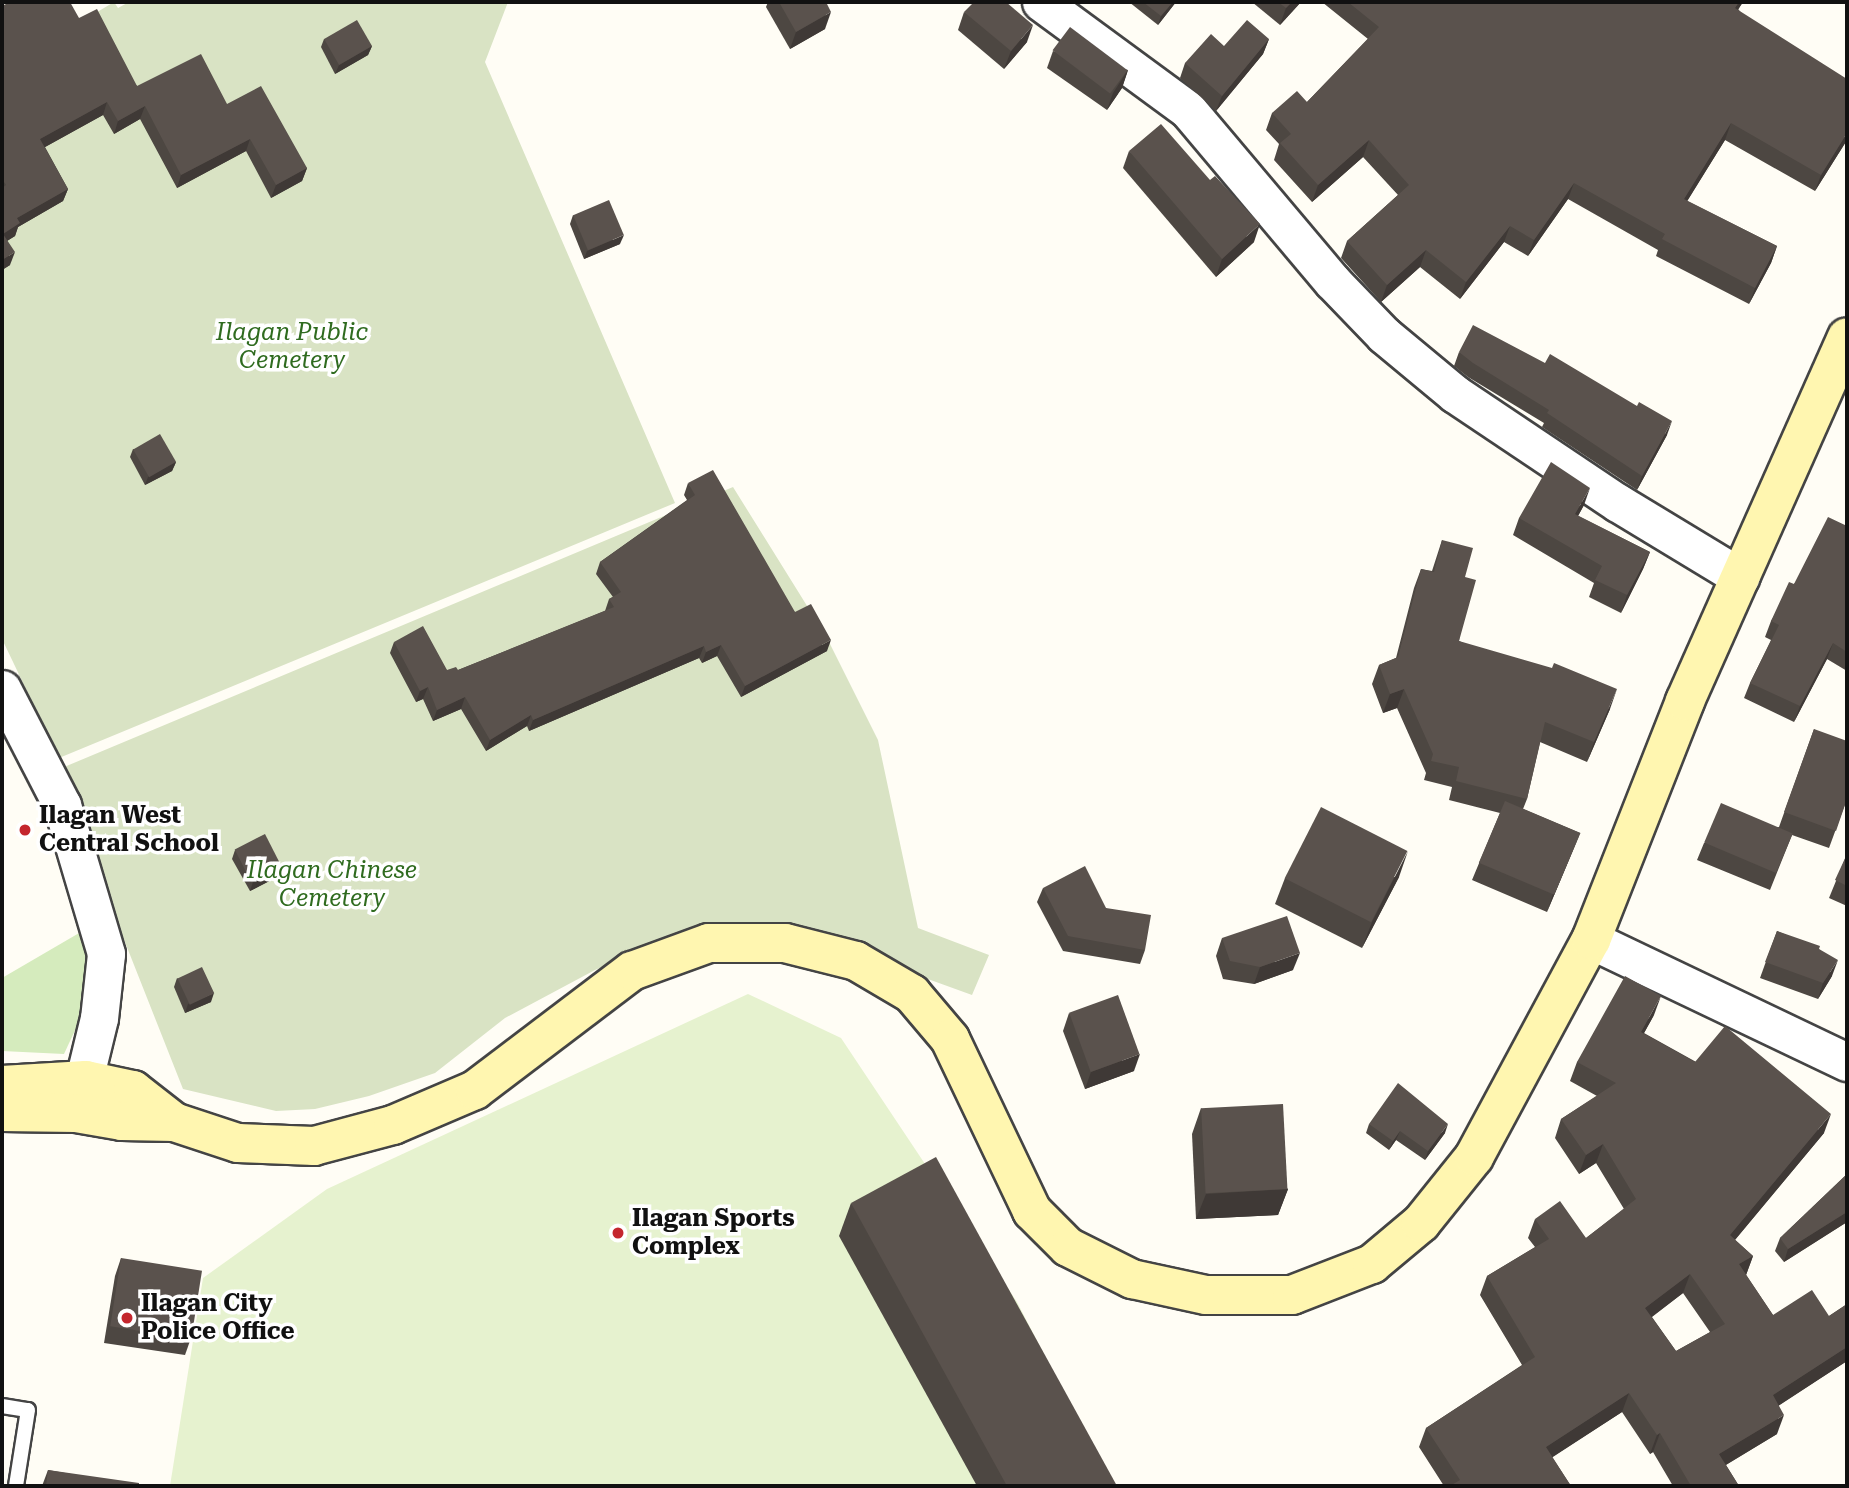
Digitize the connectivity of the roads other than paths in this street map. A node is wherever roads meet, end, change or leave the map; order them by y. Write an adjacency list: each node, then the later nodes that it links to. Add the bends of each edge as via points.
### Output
1 (1041, 2): 3 (street, via 1188,110 1332,281 1384,335 1455,394 1618,503)
2 (1847, 337): 3 (main road)
3 (1740, 577): 5 (main road, via 1685,701)
4 (2, 689): 8 (street, via 62,805 106,954)
5 (1591, 940): 6 (street); 8 (main road, via 1475,1157 1421,1223 1372,1264 1292,1294 1206,1295 1132,1279 1068,1247 1032,1211 950,1039 912,994 856,961 785,943 709,943 632,971 475,1090 393,1125 314,1146 238,1143 174,1122 133,1090)
6 (1847, 1062)
7 (2, 1085): 8 (main road)
8 (81, 1096): 9 (main road)
9 (2, 1112)
10 (2, 1406): 11 (lane, via 28,1410)
11 (16, 1486)

